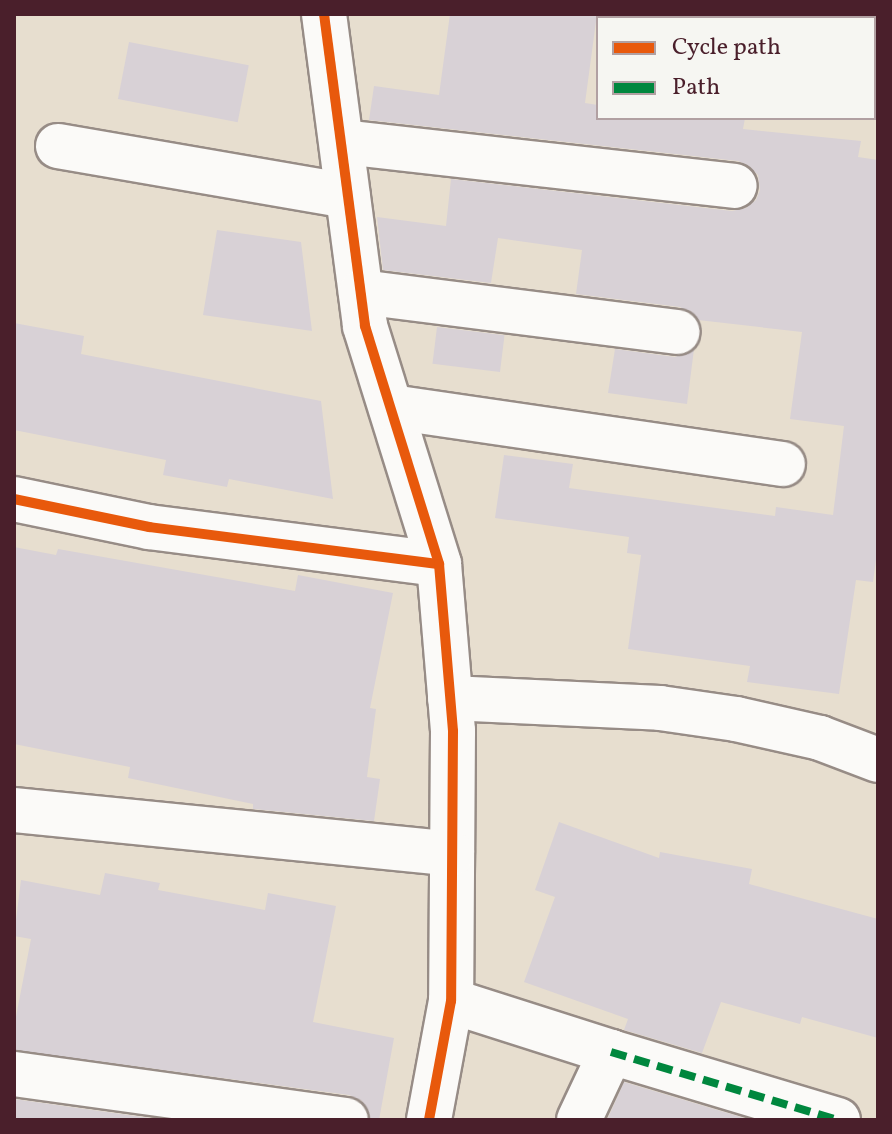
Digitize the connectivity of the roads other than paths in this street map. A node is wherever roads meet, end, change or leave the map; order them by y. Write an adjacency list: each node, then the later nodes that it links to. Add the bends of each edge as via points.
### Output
1 (324, 14): 2 (street)
2 (343, 142): 4 (street); 5 (street)
3 (58, 146): 5 (street)
4 (735, 186)
5 (348, 196): 6 (street)
6 (361, 292): 7 (street); 8 (street, via 365,326)
7 (677, 332)
8 (391, 407): 9 (street); 11 (street)
9 (783, 464)
10 (14, 499): 11 (street, via 149,527)
11 (439, 564): 12 (street)
12 (450, 698): 13 (street, via 660,708 736,719 820,738); 15 (street)
13 (878, 760)
14 (14, 810): 15 (street)
15 (452, 854): 16 (street)
16 (451, 1001): 17 (street); 20 (street)
17 (611, 1052): 21 (street); 22 (street)
18 (14, 1074): 19 (street)
19 (346, 1120)
20 (429, 1120)
21 (579, 1120)
22 (838, 1120)

